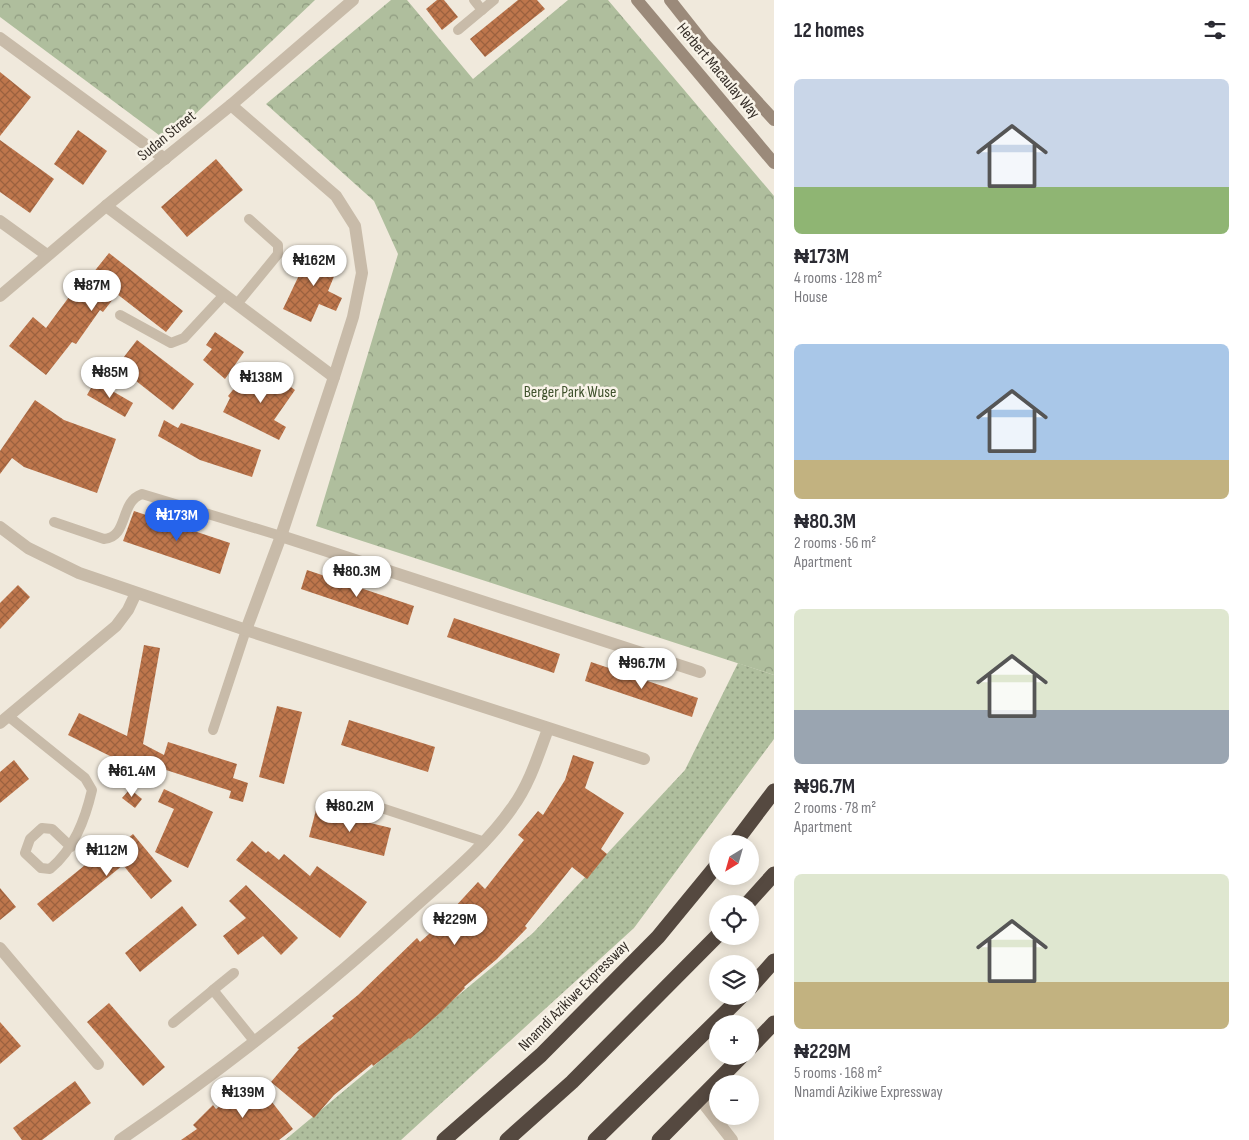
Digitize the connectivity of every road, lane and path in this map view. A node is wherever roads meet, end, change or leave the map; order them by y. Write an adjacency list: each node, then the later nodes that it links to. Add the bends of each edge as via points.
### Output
1 (353, 0): 9 (street, Sudan Street)
2 (474, 0): 6 (lane)
3 (494, 0): 6 (lane)
4 (637, 0): 12 (main road, Herbert Macaulay Way)
5 (670, 0): 10 (main road, Herbert Macaulay Way)
6 (482, 10): 7 (lane)
7 (458, 30)
8 (0, 38): 11 (street)
9 (231, 105): 11 (street, Sudan Street); 21 (street, via 336,196 355,226 362,273 353,317)
10 (774, 120)
11 (165, 159): 13 (street, Sudan Street)
12 (774, 163)
13 (106, 206): 16 (street, Sudan Street); 17 (street)
14 (248, 219): 19 (lane, via 278,245 279,250)
15 (0, 221): 16 (street)
16 (47, 255): 18 (street, Sudan Street)
17 (224, 295): 19 (street); 20 (lane, via 184,338 171,343)
18 (0, 296)
19 (237, 304): 21 (street)
20 (120, 315)
21 (334, 377): 24 (street)
22 (54, 522): 24 (lane, via 104,540 112,539 119,533 133,497 142,494)
23 (0, 527): 25 (street, via 28,548 79,573)
24 (281, 536): 26 (street); 27 (street)
25 (136, 593): 26 (street); 28 (street, via 116,626)
26 (246, 630): 29 (street); 30 (lane)
27 (700, 672)
28 (4, 719): 36 (lane, via 85,778 92,790)
29 (548, 729): 31 (street); 35 (street, via 513,808)
30 (213, 730)
31 (644, 759)
32 (774, 791): 34 (highway)
33 (345, 796): 35 (lane)
34 (741, 835)
35 (485, 842): 50 (street, via 367,950)
36 (71, 847): 36 (lane, via 52,830 42,828 30,839 25,853 41,868 50,869)
37 (774, 874): 39 (highway)
38 (709, 875): 55 (highway, Nnamdi Azikiwe Expressway, via 658,937 548,1048)
39 (755, 895)
40 (709, 944): 56 (highway, via 572,1082)
41 (0, 948): 51 (street)
42 (774, 961): 44 (highway)
43 (234, 973): 45 (lane)
44 (759, 978)
45 (212, 990): 47 (lane); 50 (lane)
46 (733, 1005): 57 (highway)
47 (173, 1023)
48 (774, 1024): 49 (highway)
49 (759, 1039)
50 (255, 1042): 54 (street)
51 (98, 1064)
52 (733, 1065): 53 (highway)
53 (700, 1099): 58 (highway); 59 (street)
54 (120, 1140)
55 (444, 1140)
56 (507, 1140)
57 (595, 1140)
58 (659, 1140)
59 (732, 1140)

